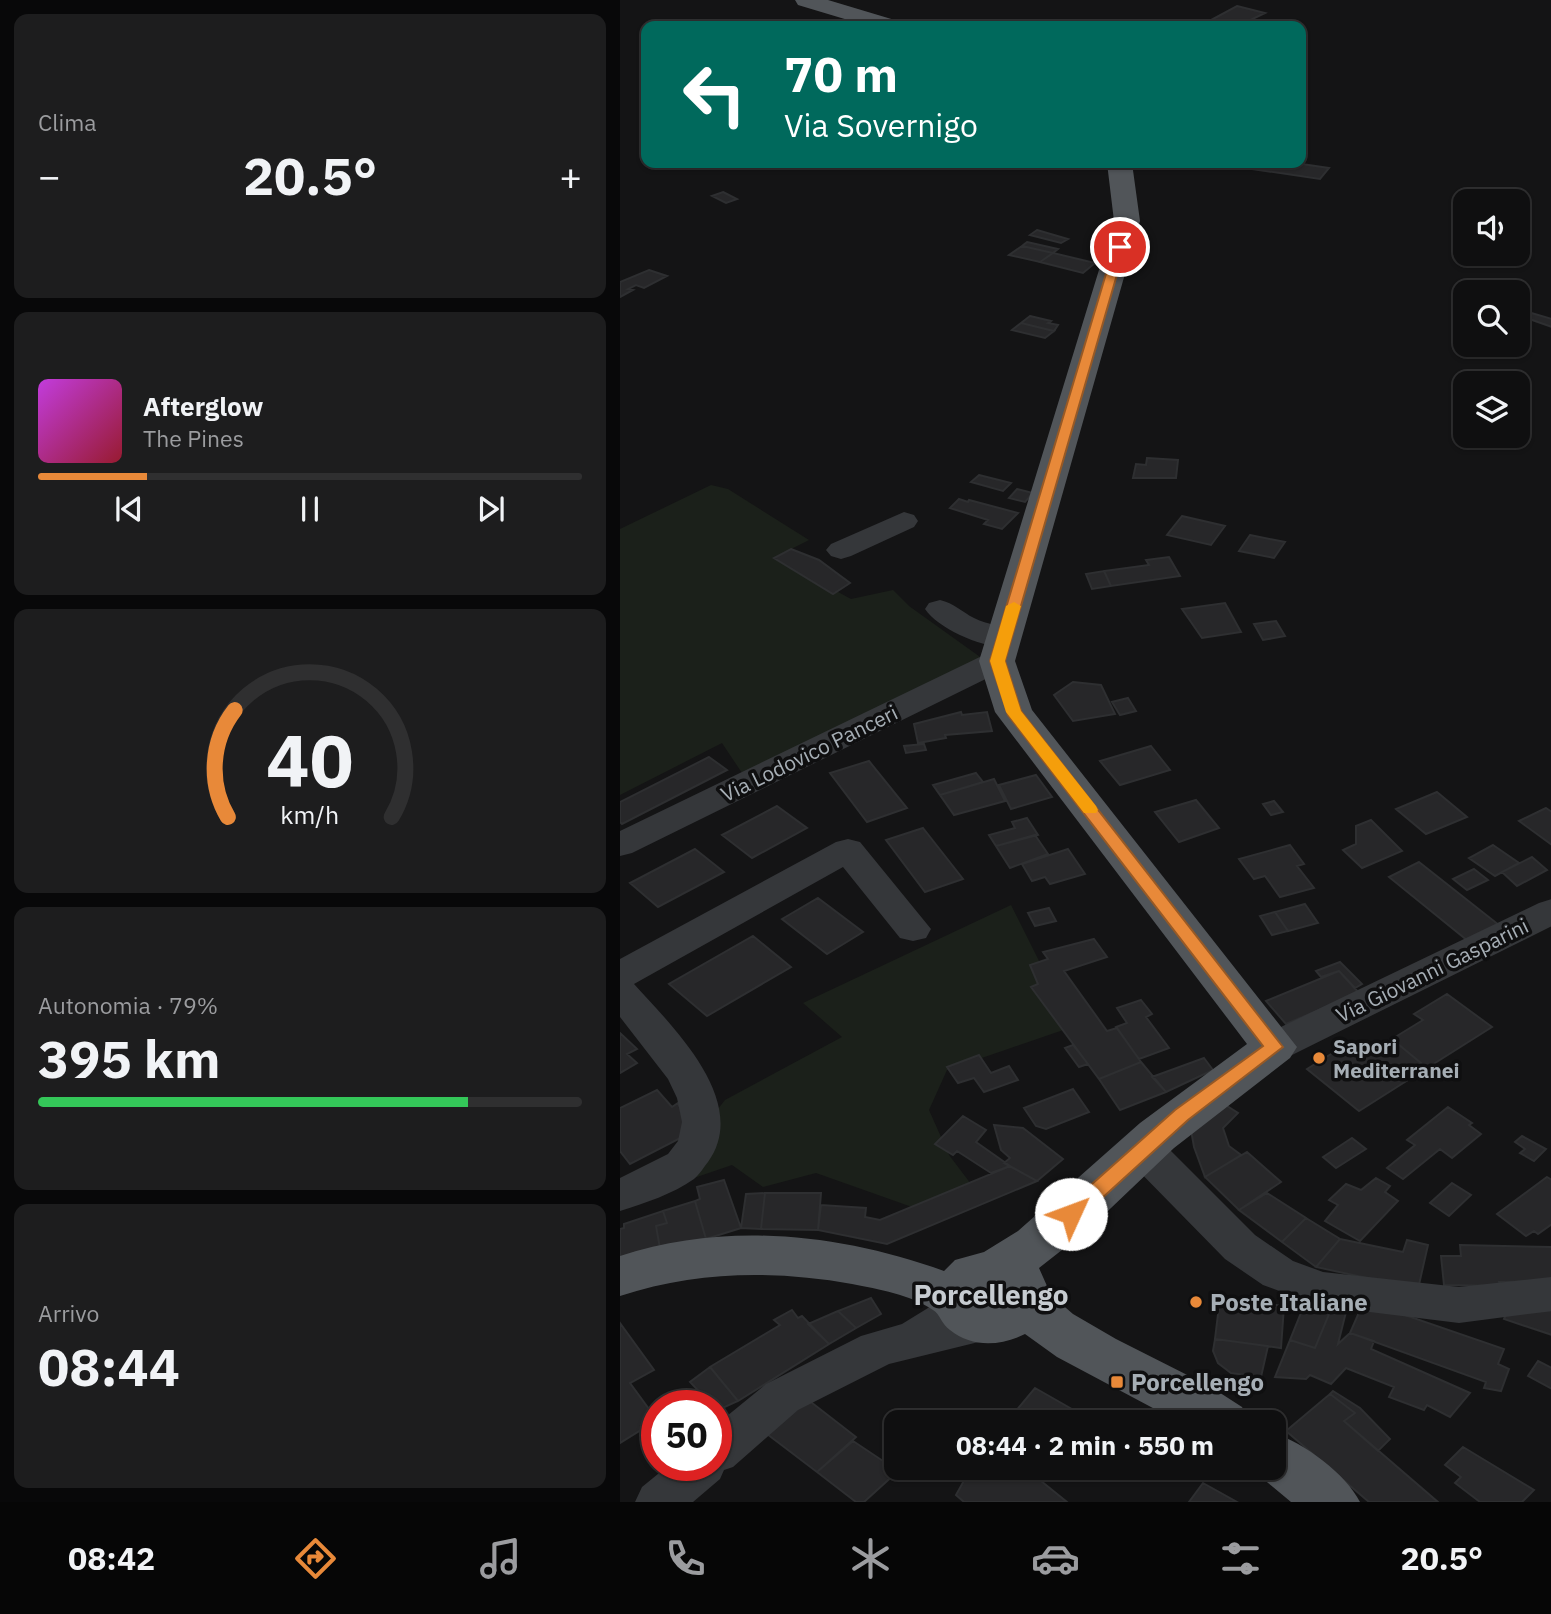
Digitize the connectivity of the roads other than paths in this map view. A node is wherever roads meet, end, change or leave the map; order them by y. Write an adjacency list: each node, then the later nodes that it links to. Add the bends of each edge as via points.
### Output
1 (806, 0): 2 (main road)
2 (874, 21)
3 (1120, 168): 7 (main road, via 1127,221)
4 (904, 521): 5 (lane)
5 (841, 550)
6 (940, 609): 7 (street)
7 (1001, 650): 8 (street, Via Lodovico Panceri); 13 (main road, via 1014,712)
8 (620, 845)
9 (1552, 911): 13 (street, Via Giovanni Gasparini)
10 (913, 929): 11 (street, via 848,850)
11 (620, 975)
12 (620, 993): 15 (street, via 685,1074 702,1120 702,1137 682,1165)
13 (1274, 1047): 14 (main road)
14 (1142, 1148): 17 (street, via 1240,1247 1278,1273 1321,1289 1459,1306); 18 (main road)
15 (620, 1195)
16 (620, 1276): 18 (main road, via 667,1262 735,1255 798,1257)
17 (1552, 1294)
18 (990, 1297): 19 (main road); 20 (street, via 914,1339 877,1349 782,1397)
19 (1203, 1410)
20 (732, 1439)
21 (1286, 1466): 24 (main road)
22 (684, 1481): 23 (street)
23 (659, 1502)
24 (1332, 1502)

